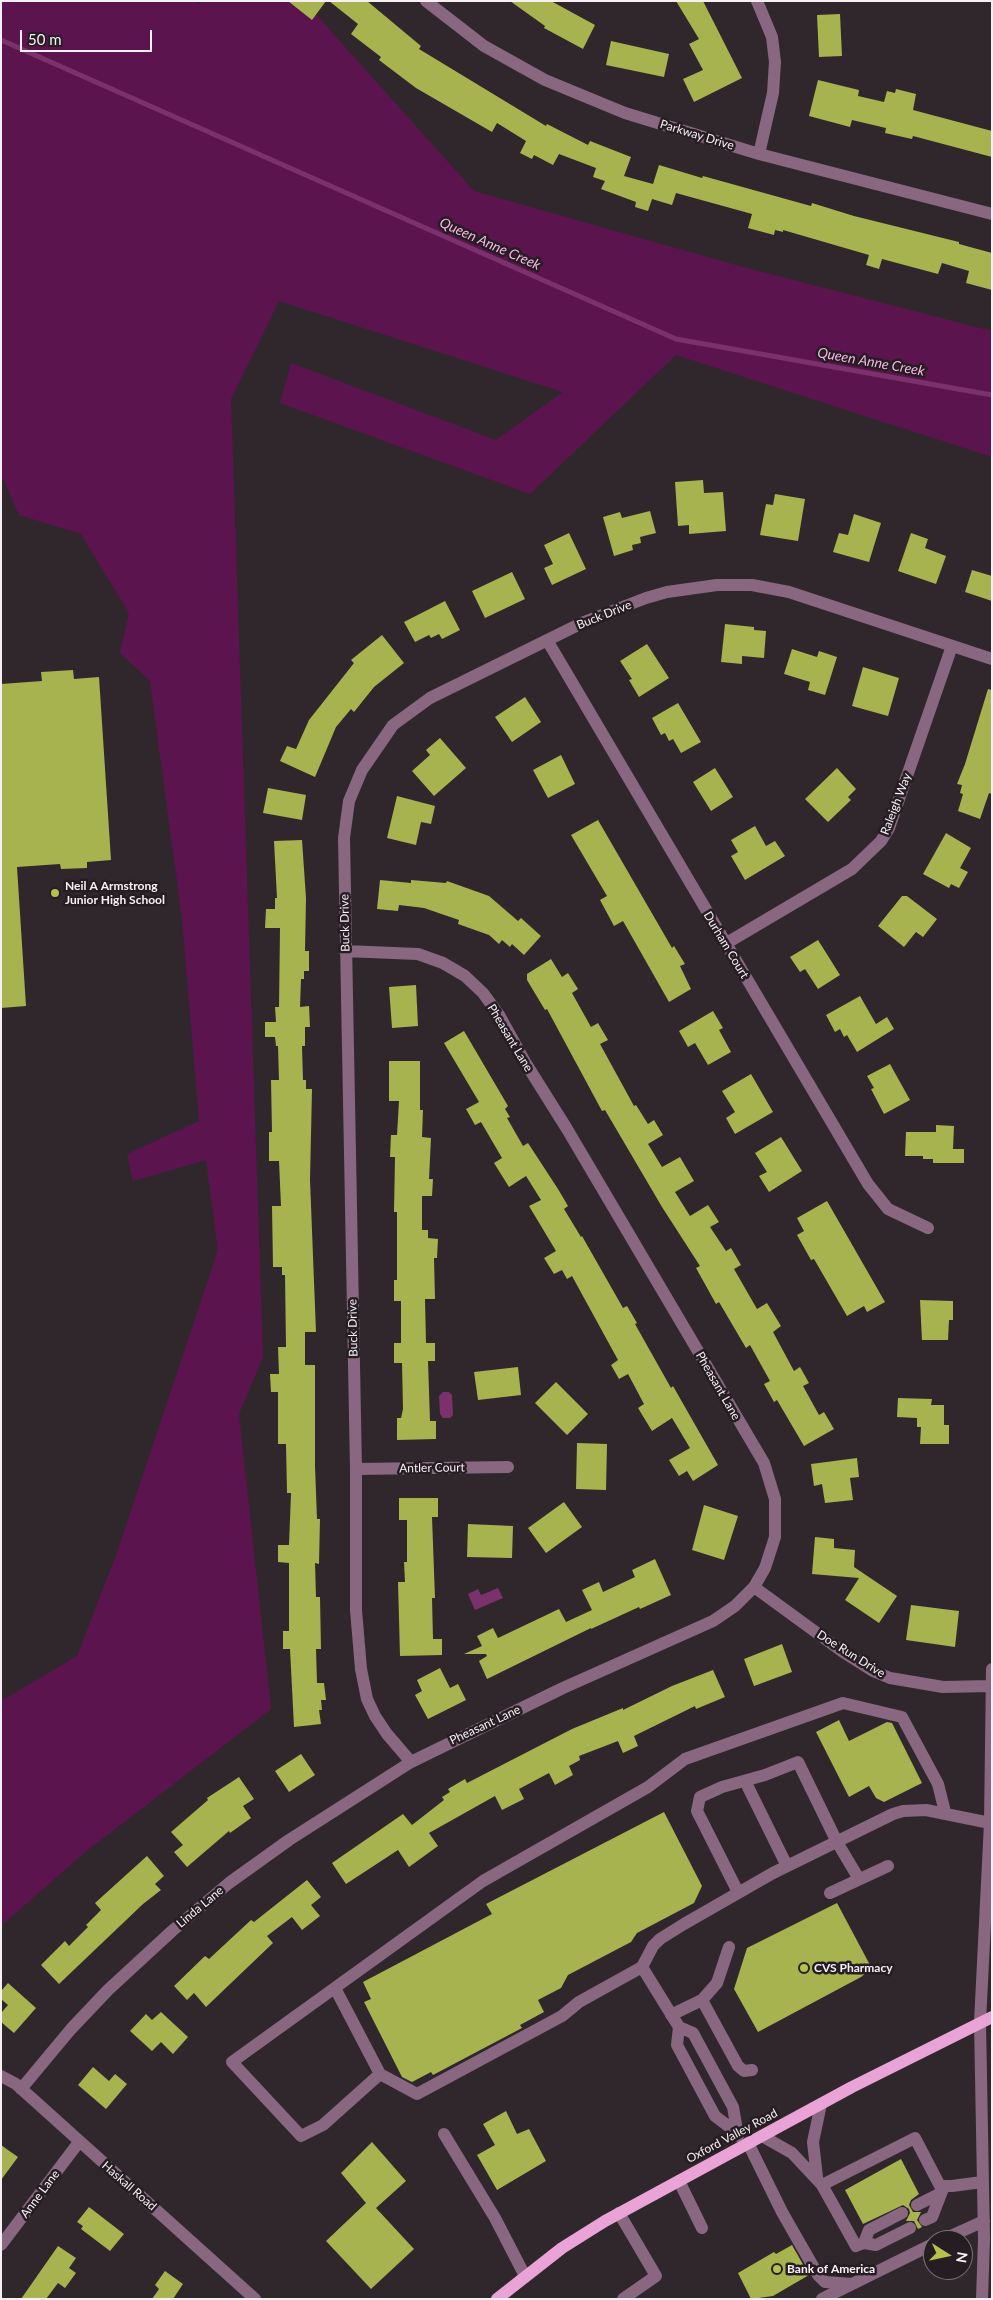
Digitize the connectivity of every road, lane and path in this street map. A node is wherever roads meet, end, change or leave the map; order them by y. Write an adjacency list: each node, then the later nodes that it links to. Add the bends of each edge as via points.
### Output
1 (426, 1): 3 (street, Parkway Drive, via 484,46 571,92 625,113)
2 (757, 1): 3 (street, via 772,37 775,62 773,93)
3 (759, 154): 4 (street, Parkway Drive)
4 (992, 214)
5 (547, 640): 6 (street, Buck Drive, via 584,622 667,592 717,585 752,585 808,598); 8 (street, Durham Court); 9 (street, Buck Drive, via 430,698 393,726 379,743 362,770 347,810 344,838)
6 (952, 646): 7 (street, Buck Drive); 8 (street, Raleigh Way, via 889,828 881,841 852,869)
7 (992, 659)
8 (725, 944): 10 (street, Durham Court, via 868,1184 888,1209)
9 (345, 951): 12 (street, Buck Drive); 13 (street, Pheasant Lane, via 392,951 418,954 442,962 465,976 499,1015 764,1463 775,1499 775,1536 765,1568)
10 (928, 1228)
11 (508, 1467): 12 (street, Antler Court)
12 (356, 1469): 16 (street, Buck Drive, via 356,1610 361,1669 375,1716)
13 (754, 1587): 15 (street, Doe Run Drive, via 873,1671 890,1678 943,1687); 16 (street, Pheasant Lane, via 713,1621)
14 (992, 1669): 15 (street)
15 (991, 1686): 19 (street)
16 (411, 1762): 36 (street, Linda Lane, via 282,1846 172,1930 96,2003)
17 (745, 1781): 20 (street, via 798,1762); 21 (street); 24 (street, via 700,1797 697,1811)
18 (945, 1812): 19 (street); 20 (street, via 903,1811); 28 (street, via 938,1784 902,1717 843,1703 685,1759 648,1787 483,1881)
19 (990, 1823): 31 (street)
20 (837, 1842): 21 (street); 23 (street)
21 (787, 1866): 24 (street)
22 (888, 1866): 23 (street)
23 (859, 1879): 25 (street)
24 (738, 1892): 27 (street, via 660,1939)
25 (830, 1893)
26 (729, 1946): 29 (street, via 718,1983)
27 (642, 1967): 30 (street); 34 (street, via 579,2002 562,2016 417,2094)
28 (335, 1988): 34 (street); 34 (street, via 232,2062 301,2136 323,2125)
29 (702, 2000): 30 (street); 33 (street, via 738,2066 744,2071)
30 (671, 2015): 32 (street)
31 (986, 2020): 37 (main road, Oxford Valley Road); 45 (street)
32 (678, 2027): 38 (street, via 677,2045 715,2116); 38 (street, via 693,2033 733,2107)
33 (752, 2070)
34 (380, 2074)
35 (1, 2076): 36 (street, Haskall Road)
36 (21, 2089): 41 (street, Haskall Road)
37 (821, 2104): 40 (main road, Oxford Valley Road); 44 (street, via 813,2142)
38 (736, 2132): 42 (street)
39 (444, 2134): 59 (street, via 495,2218)
40 (762, 2136): 42 (main road, Oxford Valley Road); 44 (street, via 792,2153)
41 (79, 2142): 57 (street, Anne Lane); 61 (street, Haskall Road)
42 (745, 2145): 43 (main road, Oxford Valley Road); 60 (street, via 818,2275 825,2282)
43 (679, 2181): 48 (main road, Oxford Valley Road); 52 (street)
44 (819, 2181): 46 (street, via 915,2138); 56 (street, via 856,2246)
45 (982, 2182): 46 (street); 51 (street)
46 (942, 2189): 47 (street); 50 (street, via 932,2217)
47 (917, 2205)
48 (619, 2213): 59 (main road, Oxford Valley Road, via 562,2248); 62 (street, via 656,2276)
49 (902, 2213): 56 (street, via 869,2230)
50 (925, 2220)
51 (984, 2221): 54 (street); 55 (street)
52 (702, 2228)
53 (910, 2228): 56 (street, via 876,2245)
54 (962, 2230)
55 (988, 2242): 65 (street)
56 (864, 2244)
57 (1, 2246)
58 (923, 2249): 60 (street)
59 (525, 2276): 63 (main road, Oxford Valley Road)
60 (852, 2284): 64 (street)
61 (249, 2297)
62 (627, 2297)
63 (497, 2299)
64 (822, 2299)
65 (982, 2299)

